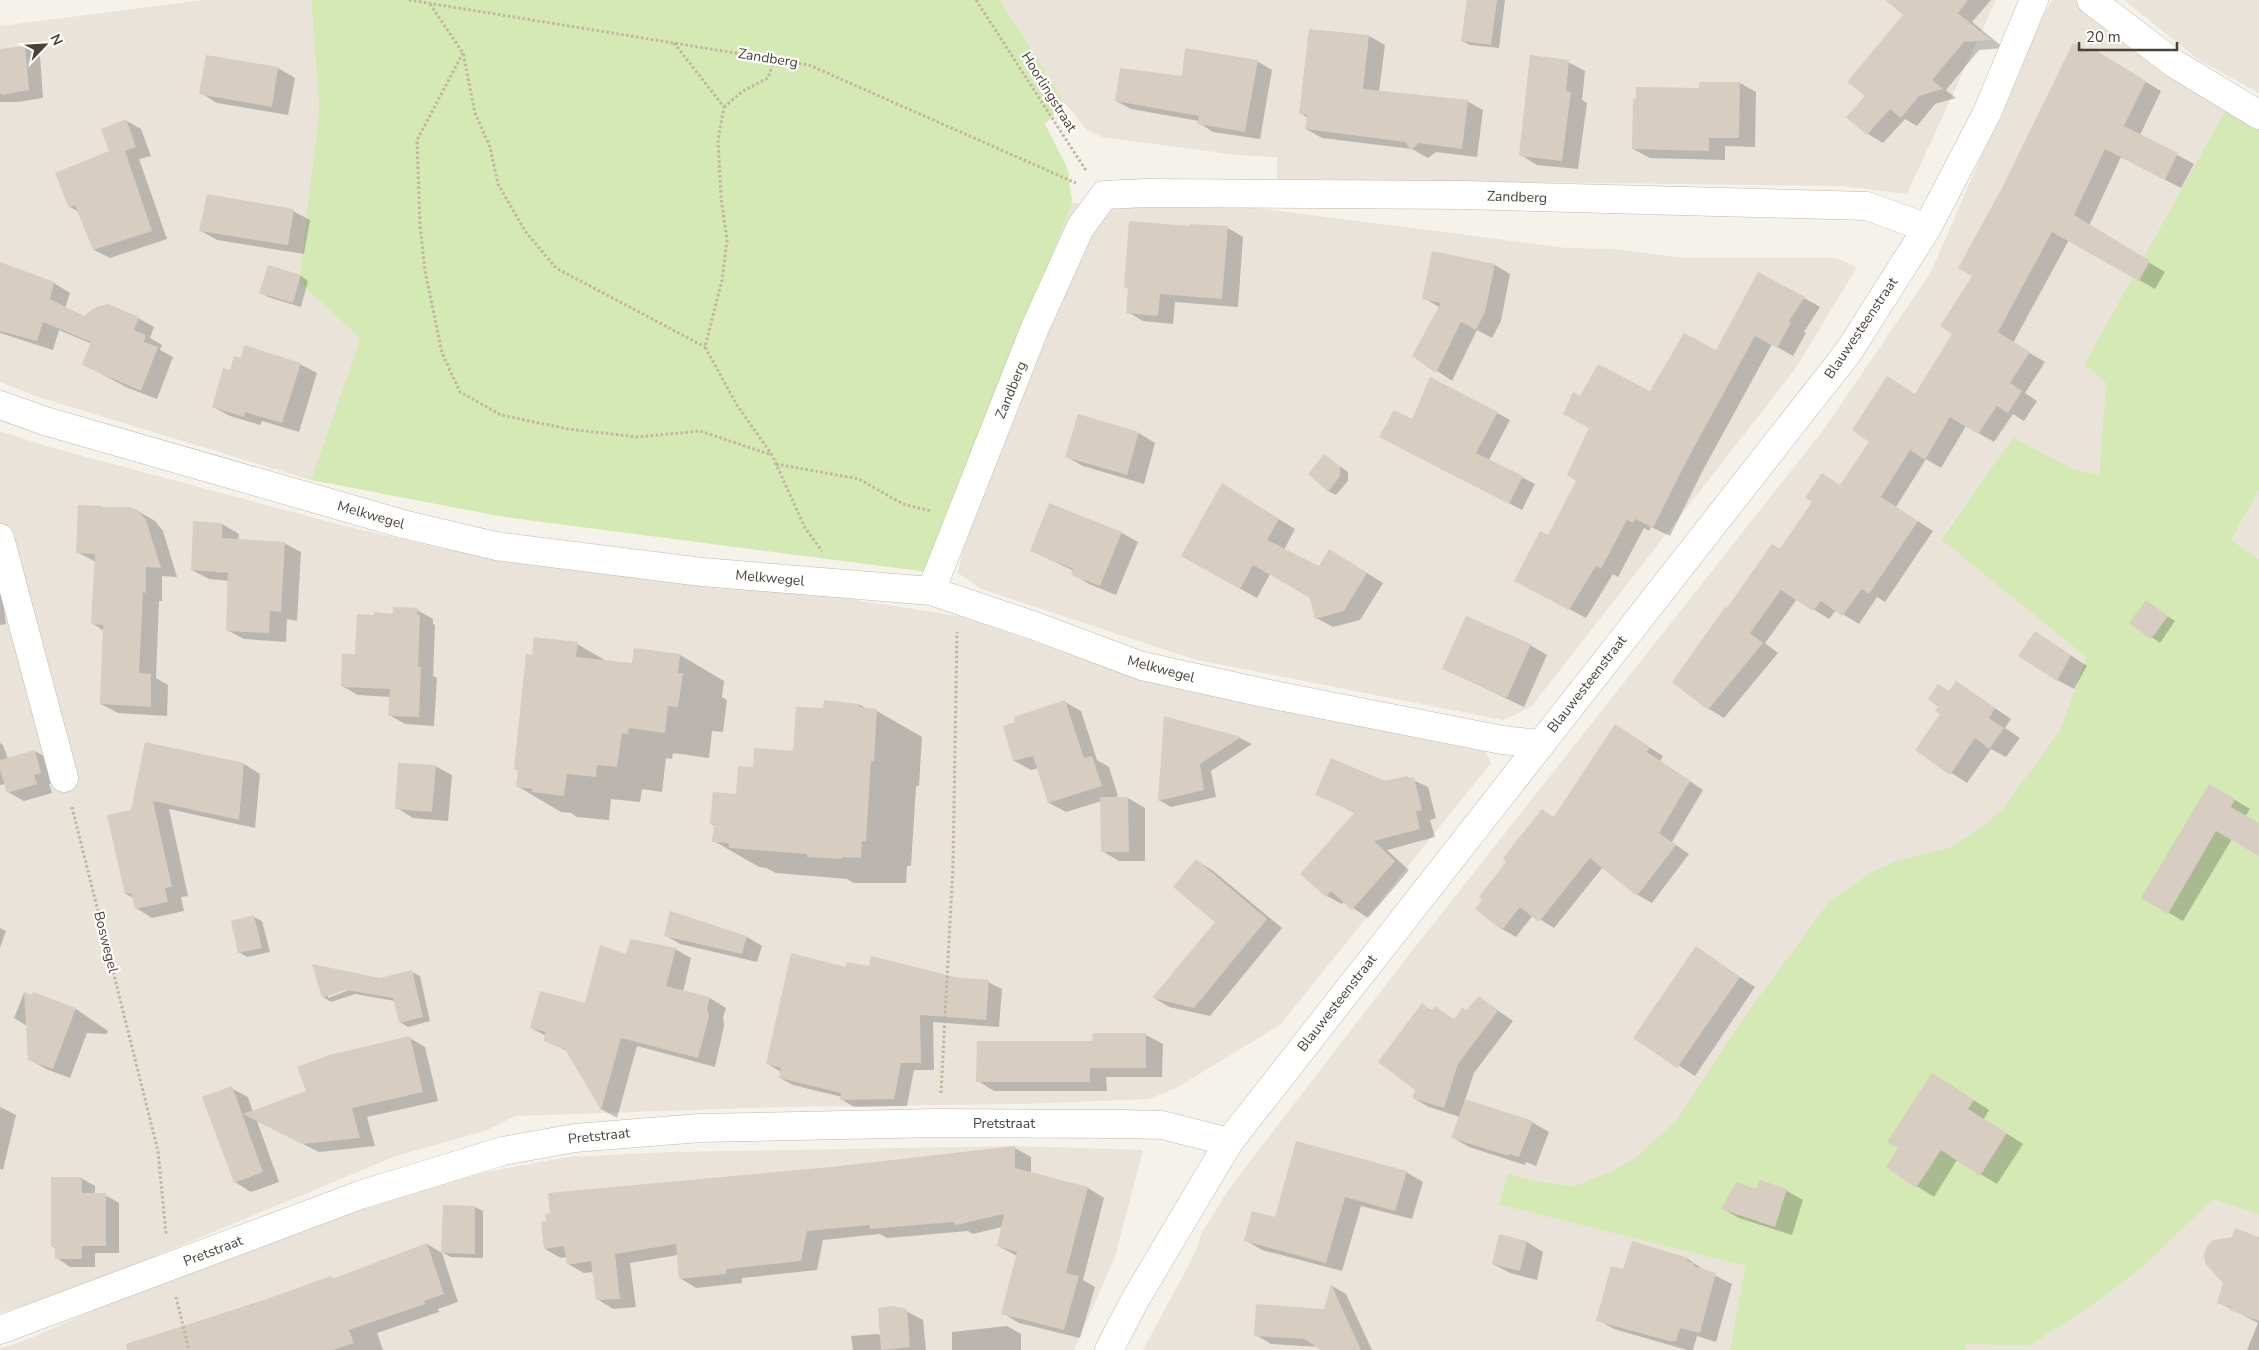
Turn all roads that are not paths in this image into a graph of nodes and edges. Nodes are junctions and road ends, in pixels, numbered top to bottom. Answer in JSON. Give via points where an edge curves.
{"nodes":[{"id":1,"x":2034,"y":0,"type":"edge"},
{"id":2,"x":2091,"y":0,"type":"edge"},
{"id":3,"x":2259,"y":115,"type":"edge"},
{"id":4,"x":1927,"y":228,"type":"junction"},
{"id":5,"x":0,"y":405,"type":"edge"},
{"id":6,"x":0,"y":538,"type":"edge"},
{"id":7,"x":931,"y":591,"type":"junction"},
{"id":8,"x":1540,"y":744,"type":"junction"},
{"id":9,"x":64,"y":778,"type":"road end"},
{"id":10,"x":1229,"y":1142,"type":"junction"},
{"id":11,"x":0,"y":1330,"type":"edge"},
{"id":12,"x":1109,"y":1350,"type":"edge"}],
"edges":[{"from":1,"to":4,"type":"street","name":"Blauwesteenstraat","via":[[1987,113]]},
{"from":2,"to":3,"type":"street","via":[[2175,64]]},
{"from":4,"to":7,"type":"street","name":"Zandberg","via":[[1867,206],[1464,195],[1104,195],[1080,228],[1038,322]]},
{"from":4,"to":8,"type":"street","name":"Blauwesteenstraat","via":[[1849,351]]},
{"from":5,"to":7,"type":"street","name":"Melkwegel","via":[[45,421],[403,524],[496,546],[702,572]]},
{"from":6,"to":9,"type":"street"},
{"from":7,"to":8,"type":"street","name":"Melkwegel","via":[[1142,666],[1502,740]]},
{"from":8,"to":10,"type":"street","name":"Blauwesteenstraat"},
{"from":10,"to":11,"type":"street","name":"Pretstraat","via":[[1162,1125],[937,1123],[700,1128],[608,1133],[527,1145],[360,1195]]},
{"from":10,"to":12,"type":"street","name":"Blauwesteenstraat"}]}
